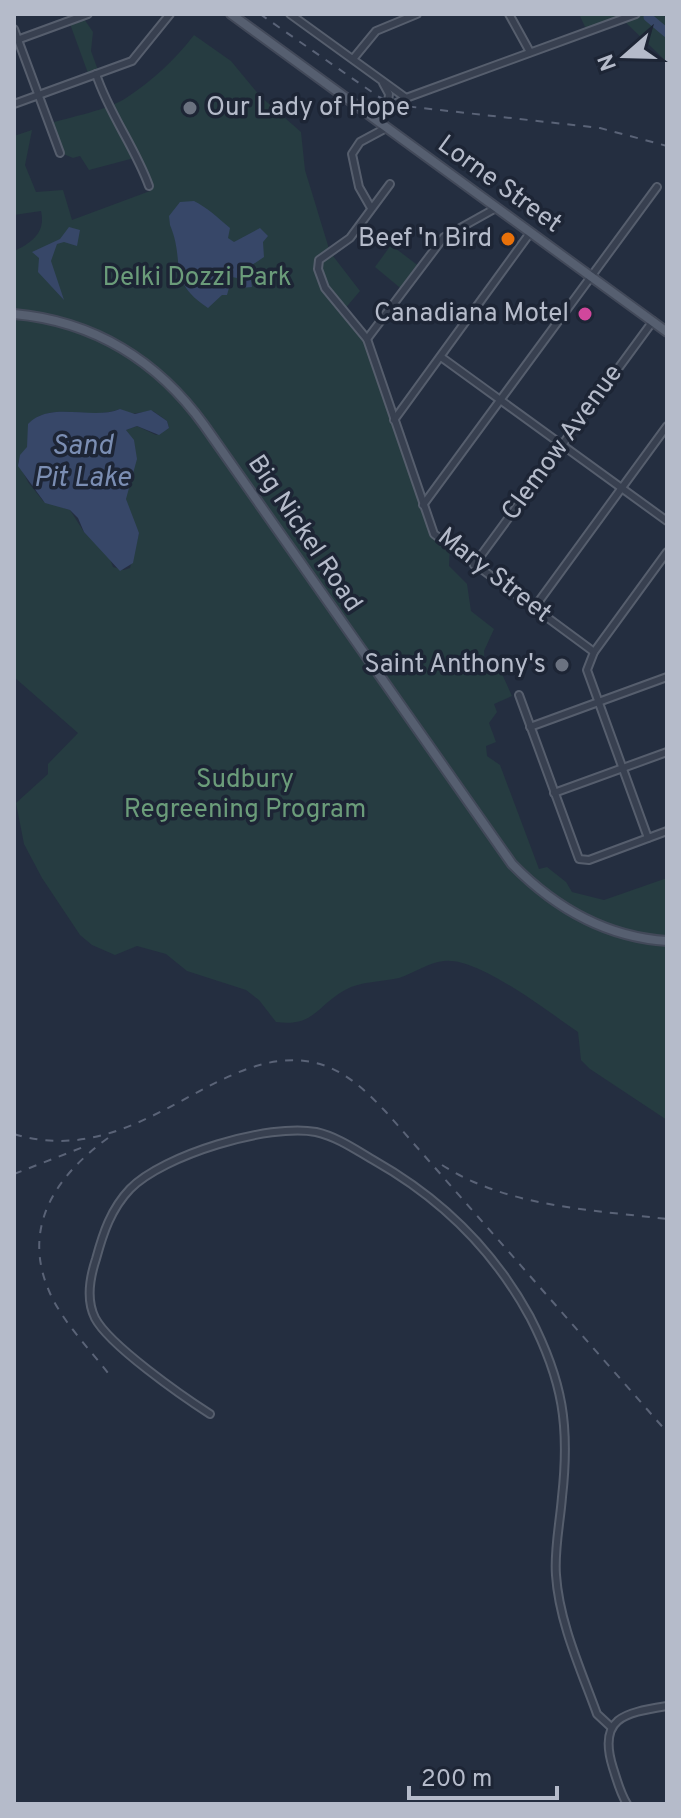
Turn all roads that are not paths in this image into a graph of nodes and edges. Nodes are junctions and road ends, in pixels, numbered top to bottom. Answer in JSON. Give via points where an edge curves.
{"nodes":[{"id":1,"x":88,"y":14,"type":"edge"},
{"id":2,"x":170,"y":14,"type":"edge"},
{"id":3,"x":231,"y":14,"type":"edge"},
{"id":4,"x":290,"y":14,"type":"edge"},
{"id":5,"x":417,"y":14,"type":"edge"},
{"id":6,"x":509,"y":14,"type":"edge"},
{"id":7,"x":636,"y":14,"type":"edge"},
{"id":8,"x":75,"y":16,"type":"edge"},
{"id":9,"x":14,"y":29,"type":"edge"},
{"id":10,"x":16,"y":40,"type":"edge"},
{"id":11,"x":530,"y":52,"type":"junction"},
{"id":12,"x":353,"y":59,"type":"junction"},
{"id":13,"x":96,"y":74,"type":"junction"},
{"id":14,"x":381,"y":79,"type":"junction"},
{"id":15,"x":38,"y":95,"type":"junction"},
{"id":16,"x":406,"y":98,"type":"junction"},
{"id":17,"x":14,"y":104,"type":"edge"},
{"id":18,"x":387,"y":110,"type":"junction"},
{"id":19,"x":377,"y":121,"type":"junction"},
{"id":20,"x":386,"y":128,"type":"junction"},
{"id":21,"x":60,"y":153,"type":"dead end"},
{"id":22,"x":390,"y":184,"type":"dead end"},
{"id":23,"x":149,"y":186,"type":"dead end"},
{"id":24,"x":657,"y":187,"type":"dead end"},
{"id":25,"x":371,"y":208,"type":"junction"},
{"id":26,"x":496,"y":208,"type":"junction"},
{"id":27,"x":530,"y":233,"type":"junction"},
{"id":28,"x":592,"y":276,"type":"junction"},
{"id":29,"x":14,"y":314,"type":"edge"},
{"id":30,"x":653,"y":321,"type":"junction"},
{"id":31,"x":667,"y":332,"type":"edge"},
{"id":32,"x":367,"y":339,"type":"junction"},
{"id":33,"x":441,"y":357,"type":"junction"},
{"id":34,"x":502,"y":401,"type":"junction"},
{"id":35,"x":394,"y":420,"type":"junction"},
{"id":36,"x":667,"y":426,"type":"edge"},
{"id":37,"x":562,"y":444,"type":"junction"},
{"id":38,"x":622,"y":488,"type":"junction"},
{"id":39,"x":423,"y":505,"type":"junction"},
{"id":40,"x":667,"y":521,"type":"edge"},
{"id":41,"x":667,"y":552,"type":"edge"},
{"id":42,"x":474,"y":565,"type":"junction"},
{"id":43,"x":534,"y":608,"type":"junction"},
{"id":44,"x":594,"y":652,"type":"junction"},
{"id":45,"x":667,"y":677,"type":"edge"},
{"id":46,"x":519,"y":695,"type":"dead end"},
{"id":47,"x":598,"y":702,"type":"junction"},
{"id":48,"x":530,"y":727,"type":"junction"},
{"id":49,"x":667,"y":752,"type":"edge"},
{"id":50,"x":622,"y":768,"type":"junction"},
{"id":51,"x":554,"y":793,"type":"junction"},
{"id":52,"x":667,"y":831,"type":"edge"},
{"id":53,"x":648,"y":838,"type":"junction"},
{"id":54,"x":667,"y":941,"type":"edge"},
{"id":55,"x":210,"y":1414,"type":"dead end"},
{"id":56,"x":667,"y":1706,"type":"edge"},
{"id":57,"x":611,"y":1727,"type":"junction"},
{"id":58,"x":627,"y":1804,"type":"edge"}],
"edges":[{"from":1,"to":8,"type":"street"},
{"from":2,"to":13,"type":"street","via":[[136,59]]},
{"from":3,"to":19,"type":"main road","name":"Lorne Street"},
{"from":4,"to":12,"type":"street"},
{"from":5,"to":12,"type":"street","via":[[376,31]]},
{"from":6,"to":11,"type":"street"},
{"from":7,"to":11,"type":"street"},
{"from":8,"to":10,"type":"street"},
{"from":9,"to":10,"type":"street"},
{"from":10,"to":15,"type":"street"},
{"from":11,"to":16,"type":"street"},
{"from":12,"to":14,"type":"street"},
{"from":13,"to":15,"type":"street"},
{"from":13,"to":23,"type":"street"},
{"from":14,"to":16,"type":"street"},
{"from":14,"to":18,"type":"street","via":[[389,94]]},
{"from":15,"to":17,"type":"street"},
{"from":15,"to":21,"type":"street"},
{"from":16,"to":18,"type":"street"},
{"from":18,"to":19,"type":"street"},
{"from":19,"to":20,"type":"main road","name":"Lorne Street"},
{"from":20,"to":25,"type":"street","via":[[360,142],[352,154],[359,187]]},
{"from":20,"to":26,"type":"main road","name":"Lorne Street"},
{"from":22,"to":25,"type":"street"},
{"from":24,"to":28,"type":"street"},
{"from":25,"to":32,"type":"street","name":"Mary Street","via":[[350,238],[318,263],[330,296]]},
{"from":26,"to":27,"type":"main road","name":"Lorne Street"},
{"from":26,"to":32,"type":"street","via":[[444,237]]},
{"from":27,"to":28,"type":"main road","name":"Lorne Street"},
{"from":27,"to":33,"type":"street"},
{"from":28,"to":30,"type":"main road","name":"Lorne Street"},
{"from":28,"to":34,"type":"street"},
{"from":29,"to":54,"type":"main road","name":"Big Nickel Road","via":[[89,331],[135,355],[171,384],[512,864],[541,892],[589,922]]},
{"from":30,"to":31,"type":"main road","name":"Lorne Street"},
{"from":30,"to":37,"type":"street","name":"Clemow Avenue"},
{"from":32,"to":35,"type":"street","name":"Mary Street"},
{"from":33,"to":34,"type":"street"},
{"from":33,"to":35,"type":"street"},
{"from":34,"to":37,"type":"street"},
{"from":34,"to":39,"type":"street"},
{"from":35,"to":39,"type":"street","name":"Mary Street"},
{"from":36,"to":38,"type":"street"},
{"from":37,"to":38,"type":"street"},
{"from":37,"to":42,"type":"street","name":"Clemow Avenue"},
{"from":38,"to":40,"type":"street"},
{"from":38,"to":43,"type":"street"},
{"from":39,"to":42,"type":"street","name":"Mary Street","via":[[434,534]]},
{"from":41,"to":44,"type":"street"},
{"from":42,"to":43,"type":"street","name":"Mary Street"},
{"from":43,"to":44,"type":"street","name":"Mary Street"},
{"from":44,"to":47,"type":"street","via":[[587,670]]},
{"from":45,"to":47,"type":"street"},
{"from":46,"to":48,"type":"street"},
{"from":47,"to":48,"type":"street"},
{"from":47,"to":50,"type":"street"},
{"from":48,"to":51,"type":"street"},
{"from":49,"to":50,"type":"street"},
{"from":50,"to":51,"type":"street"},
{"from":50,"to":53,"type":"street"},
{"from":51,"to":53,"type":"street","via":[[582,861]]},
{"from":52,"to":53,"type":"street"},
{"from":55,"to":57,"type":"street","via":[[112,1341],[91,1309],[92,1271],[104,1231],[130,1189],[149,1173],[189,1155],[294,1130],[342,1141],[420,1187],[454,1215],[493,1261],[530,1318],[557,1378],[567,1426],[557,1586],[597,1714]]},
{"from":56,"to":57,"type":"street","via":[[627,1714]]},
{"from":57,"to":58,"type":"street","via":[[606,1744]]}]}
